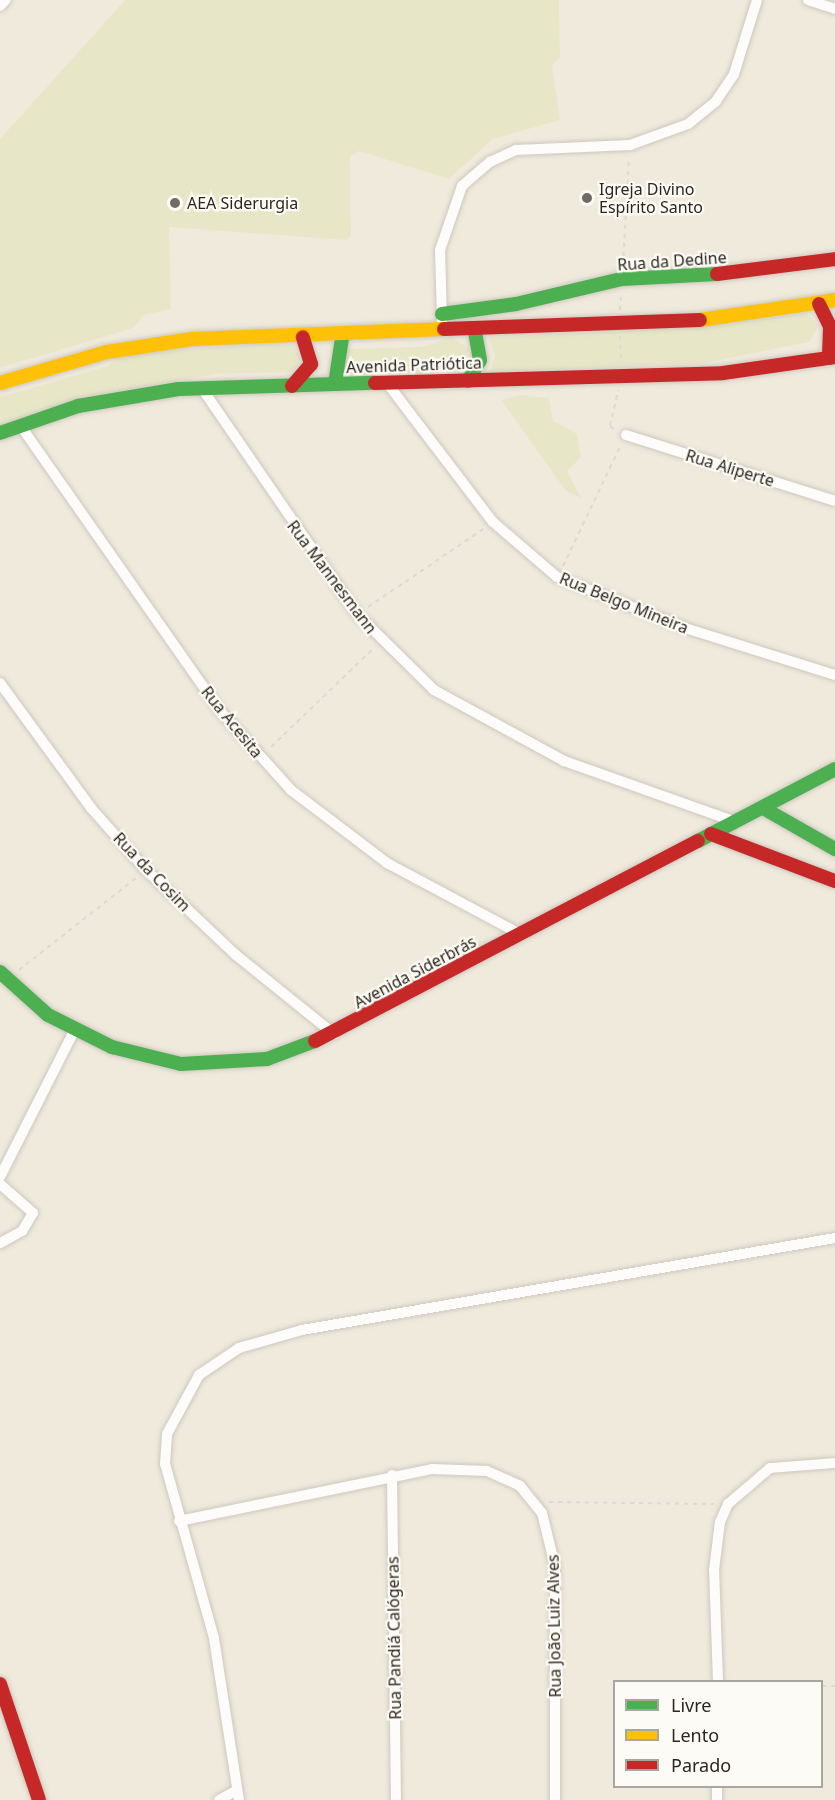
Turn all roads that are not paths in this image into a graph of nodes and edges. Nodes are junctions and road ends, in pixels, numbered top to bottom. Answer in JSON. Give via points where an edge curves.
{"nodes":[{"id":1,"x":6,"y":0,"type":"edge"},
{"id":2,"x":757,"y":0,"type":"edge"},
{"id":3,"x":808,"y":0,"type":"edge"},
{"id":4,"x":0,"y":6,"type":"edge"},
{"id":5,"x":835,"y":9,"type":"edge"},
{"id":6,"x":835,"y":259,"type":"edge"},
{"id":7,"x":835,"y":300,"type":"edge"},
{"id":8,"x":819,"y":304,"type":"junction"},
{"id":9,"x":442,"y":314,"type":"junction"},
{"id":10,"x":443,"y":332,"type":"junction"},
{"id":11,"x":475,"y":332,"type":"junction"},
{"id":12,"x":303,"y":337,"type":"junction"},
{"id":13,"x":342,"y":338,"type":"junction"},
{"id":14,"x":832,"y":358,"type":"edge"},
{"id":15,"x":468,"y":381,"type":"junction"},
{"id":16,"x":0,"y":383,"type":"edge"},
{"id":17,"x":387,"y":383,"type":"junction"},
{"id":18,"x":335,"y":384,"type":"junction"},
{"id":19,"x":292,"y":386,"type":"junction"},
{"id":20,"x":201,"y":387,"type":"junction"},
{"id":21,"x":21,"y":425,"type":"junction"},
{"id":22,"x":0,"y":434,"type":"edge"},
{"id":23,"x":626,"y":435,"type":"dead end"},
{"id":24,"x":835,"y":501,"type":"edge"},
{"id":25,"x":835,"y":675,"type":"edge"},
{"id":26,"x":0,"y":683,"type":"edge"},
{"id":27,"x":835,"y":769,"type":"edge"},
{"id":28,"x":763,"y":808,"type":"junction"},
{"id":29,"x":736,"y":822,"type":"junction"},
{"id":30,"x":711,"y":834,"type":"junction"},
{"id":31,"x":835,"y":849,"type":"edge"},
{"id":32,"x":835,"y":880,"type":"edge"},
{"id":33,"x":522,"y":935,"type":"junction"},
{"id":34,"x":3,"y":976,"type":"edge"},
{"id":35,"x":74,"y":1031,"type":"junction"},
{"id":36,"x":334,"y":1034,"type":"junction"},
{"id":37,"x":0,"y":1177,"type":"edge"},
{"id":38,"x":0,"y":1184,"type":"edge"},
{"id":39,"x":835,"y":1238,"type":"edge"},
{"id":40,"x":0,"y":1243,"type":"edge"},
{"id":41,"x":835,"y":1463,"type":"edge"},
{"id":42,"x":392,"y":1475,"type":"junction"},
{"id":43,"x":179,"y":1521,"type":"junction"},
{"id":44,"x":718,"y":1680,"type":"edge"},
{"id":45,"x":0,"y":1684,"type":"edge"},
{"id":46,"x":237,"y":1795,"type":"edge"},
{"id":47,"x":39,"y":1800,"type":"edge"},
{"id":48,"x":219,"y":1800,"type":"edge"},
{"id":49,"x":396,"y":1800,"type":"edge"},
{"id":50,"x":555,"y":1800,"type":"edge"}],
"edges":[{"from":1,"to":4,"type":"street"},
{"from":2,"to":9,"type":"street","via":[[734,74],[716,101],[688,124],[630,145],[516,150],[469,179],[453,203],[443,233]]},
{"from":3,"to":5,"type":"street"},
{"from":6,"to":9,"type":"main road","name":"Rua da Dedine","via":[[727,274],[622,279],[516,304]]},
{"from":7,"to":8,"type":"main road","name":"Avenida Patriótica"},
{"from":8,"to":11,"type":"main road","name":"Avenida Patriótica","via":[[721,319]]},
{"from":8,"to":14,"type":"main road","via":[[830,327]]},
{"from":9,"to":10,"type":"street"},
{"from":10,"to":11,"type":"main road","name":"Avenida Patriótica"},
{"from":10,"to":13,"type":"main road","name":"Avenida Patriótica"},
{"from":11,"to":15,"type":"main road","via":[[480,360]]},
{"from":12,"to":13,"type":"main road","name":"Avenida Patriótica"},
{"from":12,"to":16,"type":"main road","name":"Avenida Patriótica","via":[[158,344]]},
{"from":12,"to":19,"type":"main road","via":[[310,364]]},
{"from":13,"to":18,"type":"main road"},
{"from":14,"to":15,"type":"main road","name":"Avenida Patriótica","via":[[723,372]]},
{"from":15,"to":17,"type":"main road","name":"Avenida Patriótica"},
{"from":17,"to":18,"type":"main road","name":"Avenida Patriótica"},
{"from":17,"to":25,"type":"street","name":"Rua Belgo Mineira","via":[[493,522],[557,577],[593,594]]},
{"from":18,"to":19,"type":"main road","name":"Avenida Patriótica"},
{"from":19,"to":20,"type":"main road","name":"Avenida Patriótica"},
{"from":20,"to":21,"type":"main road","name":"Avenida Patriótica","via":[[78,406]]},
{"from":20,"to":29,"type":"street","name":"Rua Mannesmann","via":[[357,614],[435,690],[510,735]]},
{"from":21,"to":22,"type":"main road","name":"Avenida Patriótica"},
{"from":21,"to":33,"type":"street","name":"Rua Acesita","via":[[149,613],[260,758],[318,813],[371,852]]},
{"from":23,"to":24,"type":"street","name":"Rua Aliperte"},
{"from":26,"to":36,"type":"street","name":"Rua da Cosim","via":[[91,808],[146,870],[236,955]]},
{"from":27,"to":28,"type":"main road","name":"Avenida Siderbrás"},
{"from":28,"to":29,"type":"main road","name":"Avenida Siderbrás"},
{"from":28,"to":31,"type":"main road"},
{"from":29,"to":30,"type":"main road","name":"Avenida Siderbrás"},
{"from":30,"to":32,"type":"main road"},
{"from":30,"to":33,"type":"main road","name":"Avenida Siderbrás"},
{"from":33,"to":36,"type":"main road","name":"Avenida Siderbrás"},
{"from":34,"to":35,"type":"main road","name":"Avenida Siderbrás"},
{"from":35,"to":36,"type":"main road","name":"Avenida Siderbrás","via":[[147,1058],[213,1065],[267,1059]]},
{"from":35,"to":37,"type":"street"},
{"from":38,"to":40,"type":"street","via":[[33,1213],[22,1231]]},
{"from":39,"to":43,"type":"street","via":[[302,1330],[239,1348],[199,1376],[166,1434],[165,1464]]},
{"from":41,"to":44,"type":"street","via":[[770,1468],[728,1504],[720,1522],[714,1570]]},
{"from":42,"to":43,"type":"street"},
{"from":42,"to":49,"type":"street","name":"Rua Pandiá Calógeras"},
{"from":42,"to":50,"type":"street","name":"Rua João Luiz Alves","via":[[480,1470],[512,1480],[537,1502],[555,1566]]},
{"from":43,"to":46,"type":"street","via":[[223,1682]]},
{"from":45,"to":47,"type":"main road"},
{"from":46,"to":48,"type":"street"}]}
